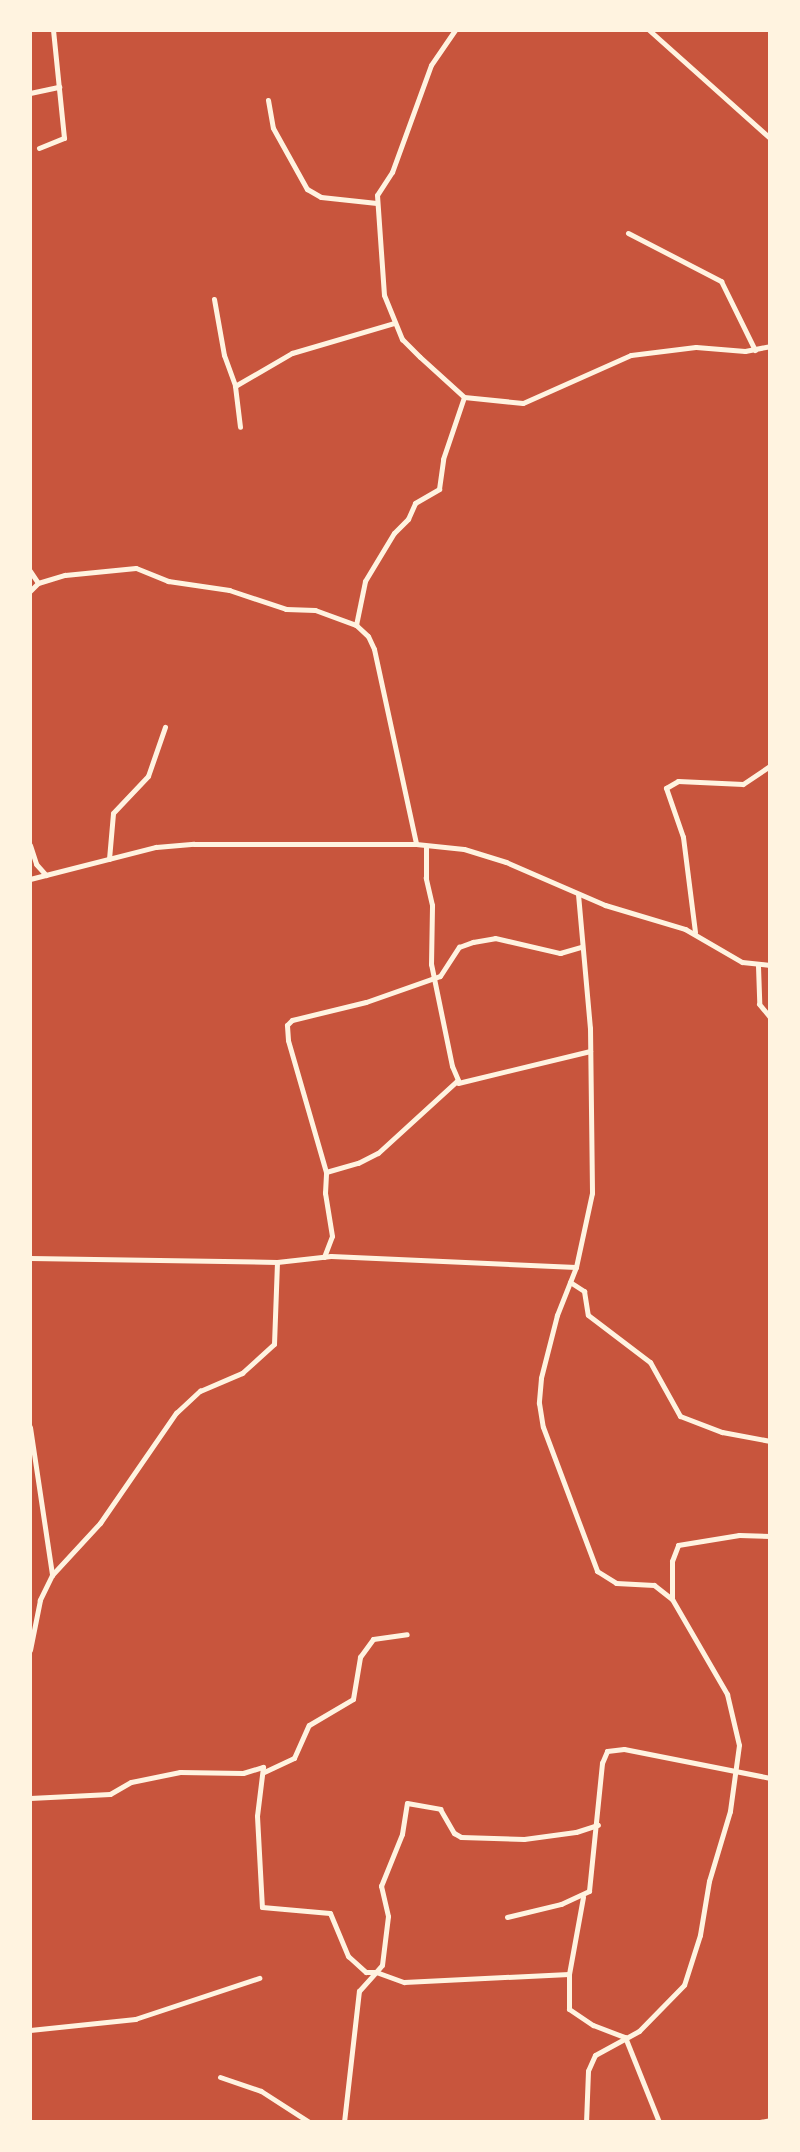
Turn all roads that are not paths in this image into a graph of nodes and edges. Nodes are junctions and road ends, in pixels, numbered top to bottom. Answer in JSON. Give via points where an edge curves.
{"nodes":[{"id":1,"x":53,"y":30,"type":"edge"},
{"id":2,"x":455,"y":30,"type":"edge"},
{"id":3,"x":649,"y":30,"type":"edge"},
{"id":4,"x":59,"y":87,"type":"junction"},
{"id":5,"x":30,"y":93,"type":"edge"},
{"id":6,"x":268,"y":100,"type":"dead end"},
{"id":7,"x":770,"y":138,"type":"edge"},
{"id":8,"x":39,"y":148,"type":"dead end"},
{"id":9,"x":377,"y":203,"type":"junction"},
{"id":10,"x":628,"y":233,"type":"dead end"},
{"id":11,"x":214,"y":299,"type":"dead end"},
{"id":12,"x":394,"y":323,"type":"junction"},
{"id":13,"x":770,"y":346,"type":"edge"},
{"id":14,"x":755,"y":350,"type":"junction"},
{"id":15,"x":235,"y":386,"type":"junction"},
{"id":16,"x":464,"y":397,"type":"junction"},
{"id":17,"x":240,"y":427,"type":"dead end"},
{"id":18,"x":30,"y":571,"type":"edge"},
{"id":19,"x":38,"y":583,"type":"junction"},
{"id":20,"x":30,"y":591,"type":"edge"},
{"id":21,"x":356,"y":625,"type":"junction"},
{"id":22,"x":165,"y":727,"type":"dead end"},
{"id":23,"x":770,"y":766,"type":"edge"},
{"id":24,"x":416,"y":844,"type":"junction"},
{"id":25,"x":30,"y":845,"type":"edge"},
{"id":26,"x":426,"y":846,"type":"junction"},
{"id":27,"x":109,"y":859,"type":"junction"},
{"id":28,"x":46,"y":875,"type":"junction"},
{"id":29,"x":30,"y":879,"type":"edge"},
{"id":30,"x":578,"y":894,"type":"junction"},
{"id":31,"x":695,"y":933,"type":"junction"},
{"id":32,"x":581,"y":947,"type":"junction"},
{"id":33,"x":770,"y":965,"type":"edge"},
{"id":34,"x":758,"y":966,"type":"junction"},
{"id":35,"x":434,"y":977,"type":"junction"},
{"id":36,"x":770,"y":1017,"type":"edge"},
{"id":37,"x":590,"y":1051,"type":"junction"},
{"id":38,"x":457,"y":1084,"type":"junction"},
{"id":39,"x":326,"y":1172,"type":"junction"},
{"id":40,"x":324,"y":1257,"type":"junction"},
{"id":41,"x":30,"y":1258,"type":"edge"},
{"id":42,"x":277,"y":1262,"type":"junction"},
{"id":43,"x":576,"y":1267,"type":"junction"},
{"id":44,"x":570,"y":1282,"type":"junction"},
{"id":45,"x":30,"y":1427,"type":"edge"},
{"id":46,"x":770,"y":1441,"type":"edge"},
{"id":47,"x":770,"y":1536,"type":"edge"},
{"id":48,"x":52,"y":1575,"type":"junction"},
{"id":49,"x":672,"y":1599,"type":"junction"},
{"id":50,"x":407,"y":1634,"type":"dead end"},
{"id":51,"x":30,"y":1650,"type":"edge"},
{"id":52,"x":738,"y":1771,"type":"junction"},
{"id":53,"x":264,"y":1772,"type":"junction"},
{"id":54,"x":770,"y":1778,"type":"edge"},
{"id":55,"x":30,"y":1798,"type":"edge"},
{"id":56,"x":598,"y":1825,"type":"junction"},
{"id":57,"x":583,"y":1897,"type":"junction"},
{"id":58,"x":507,"y":1917,"type":"dead end"},
{"id":59,"x":376,"y":1972,"type":"junction"},
{"id":60,"x":569,"y":1974,"type":"junction"},
{"id":61,"x":259,"y":1978,"type":"dead end"},
{"id":62,"x":30,"y":2030,"type":"edge"},
{"id":63,"x":625,"y":2037,"type":"junction"},
{"id":64,"x":220,"y":2077,"type":"dead end"},
{"id":65,"x":770,"y":2120,"type":"edge"},
{"id":66,"x":309,"y":2122,"type":"edge"},
{"id":67,"x":344,"y":2122,"type":"edge"},
{"id":68,"x":586,"y":2122,"type":"edge"},
{"id":69,"x":659,"y":2122,"type":"edge"},
{"id":70,"x":760,"y":2122,"type":"edge"}],
"edges":[{"from":1,"to":4,"type":"street"},
{"from":2,"to":9,"type":"street","via":[[431,65]]},
{"from":3,"to":7,"type":"street"},
{"from":4,"to":5,"type":"street"},
{"from":4,"to":8,"type":"street","via":[[64,138]]},
{"from":6,"to":9,"type":"street","via":[[273,128],[307,189],[321,197]]},
{"from":9,"to":12,"type":"street","via":[[382,286]]},
{"from":10,"to":14,"type":"street","via":[[721,281]]},
{"from":11,"to":15,"type":"street"},
{"from":12,"to":15,"type":"street","via":[[292,353]]},
{"from":12,"to":16,"type":"street","via":[[411,348]]},
{"from":13,"to":14,"type":"street"},
{"from":14,"to":16,"type":"street","via":[[696,347],[631,355],[523,403]]},
{"from":15,"to":17,"type":"street"},
{"from":16,"to":21,"type":"street","via":[[443,459],[439,489],[415,503],[394,533],[365,581]]},
{"from":18,"to":19,"type":"street"},
{"from":19,"to":20,"type":"street"},
{"from":19,"to":21,"type":"street","via":[[136,568],[168,581],[229,590],[286,609],[315,610]]},
{"from":21,"to":24,"type":"street","via":[[374,649]]},
{"from":22,"to":27,"type":"street","via":[[148,776],[113,813]]},
{"from":23,"to":31,"type":"street","via":[[743,784],[678,781],[666,788],[683,837]]},
{"from":24,"to":26,"type":"street"},
{"from":24,"to":27,"type":"street","via":[[194,844]]},
{"from":25,"to":28,"type":"street"},
{"from":26,"to":30,"type":"street","via":[[484,854]]},
{"from":26,"to":35,"type":"street"},
{"from":27,"to":28,"type":"street"},
{"from":28,"to":29,"type":"street"},
{"from":30,"to":31,"type":"street"},
{"from":30,"to":32,"type":"street"},
{"from":31,"to":34,"type":"street"},
{"from":32,"to":35,"type":"street","via":[[560,953],[495,938],[473,942],[459,947],[447,969]]},
{"from":32,"to":37,"type":"street"},
{"from":33,"to":34,"type":"street"},
{"from":34,"to":36,"type":"street","via":[[756,995]]},
{"from":35,"to":38,"type":"street"},
{"from":35,"to":39,"type":"street","via":[[345,1008],[305,1014],[287,1025]]},
{"from":37,"to":38,"type":"street"},
{"from":37,"to":43,"type":"street","via":[[592,1193]]},
{"from":38,"to":39,"type":"street","via":[[420,1111],[378,1153]]},
{"from":39,"to":40,"type":"street","via":[[332,1236]]},
{"from":40,"to":42,"type":"street"},
{"from":40,"to":43,"type":"street"},
{"from":41,"to":42,"type":"street"},
{"from":42,"to":48,"type":"street","via":[[274,1344],[242,1373],[200,1391],[176,1413],[100,1523]]},
{"from":43,"to":44,"type":"street"},
{"from":44,"to":46,"type":"street","via":[[584,1291],[588,1315],[650,1362],[680,1416],[722,1432]]},
{"from":44,"to":49,"type":"street","via":[[541,1378],[539,1403],[554,1462],[597,1571],[616,1583],[654,1585]]},
{"from":45,"to":48,"type":"street"},
{"from":47,"to":49,"type":"street","via":[[739,1535],[678,1545],[672,1561]]},
{"from":48,"to":51,"type":"street","via":[[40,1600]]},
{"from":49,"to":52,"type":"street","via":[[727,1694],[737,1725]]},
{"from":50,"to":53,"type":"street","via":[[373,1639],[360,1657],[353,1699],[309,1725],[294,1758]]},
{"from":52,"to":54,"type":"street"},
{"from":52,"to":56,"type":"street","via":[[624,1749],[607,1751]]},
{"from":52,"to":63,"type":"street","via":[[684,1985],[657,2015]]},
{"from":53,"to":55,"type":"street","via":[[261,1767],[243,1773],[180,1772],[131,1782],[110,1794]]},
{"from":53,"to":59,"type":"street","via":[[257,1816],[262,1907],[330,1913],[353,1964]]},
{"from":56,"to":57,"type":"street","via":[[589,1891]]},
{"from":56,"to":59,"type":"street","via":[[524,1839],[461,1837],[440,1809],[407,1803],[402,1834],[381,1886],[388,1928]]},
{"from":57,"to":58,"type":"street"},
{"from":57,"to":60,"type":"street"},
{"from":59,"to":60,"type":"street","via":[[404,1982]]},
{"from":59,"to":67,"type":"street","via":[[359,1991]]},
{"from":60,"to":63,"type":"street","via":[[573,2014]]},
{"from":61,"to":62,"type":"street","via":[[135,2019]]},
{"from":63,"to":68,"type":"street","via":[[604,2047],[590,2063]]},
{"from":63,"to":69,"type":"street"},
{"from":64,"to":66,"type":"street","via":[[261,2091]]},
{"from":65,"to":70,"type":"street"}]}
